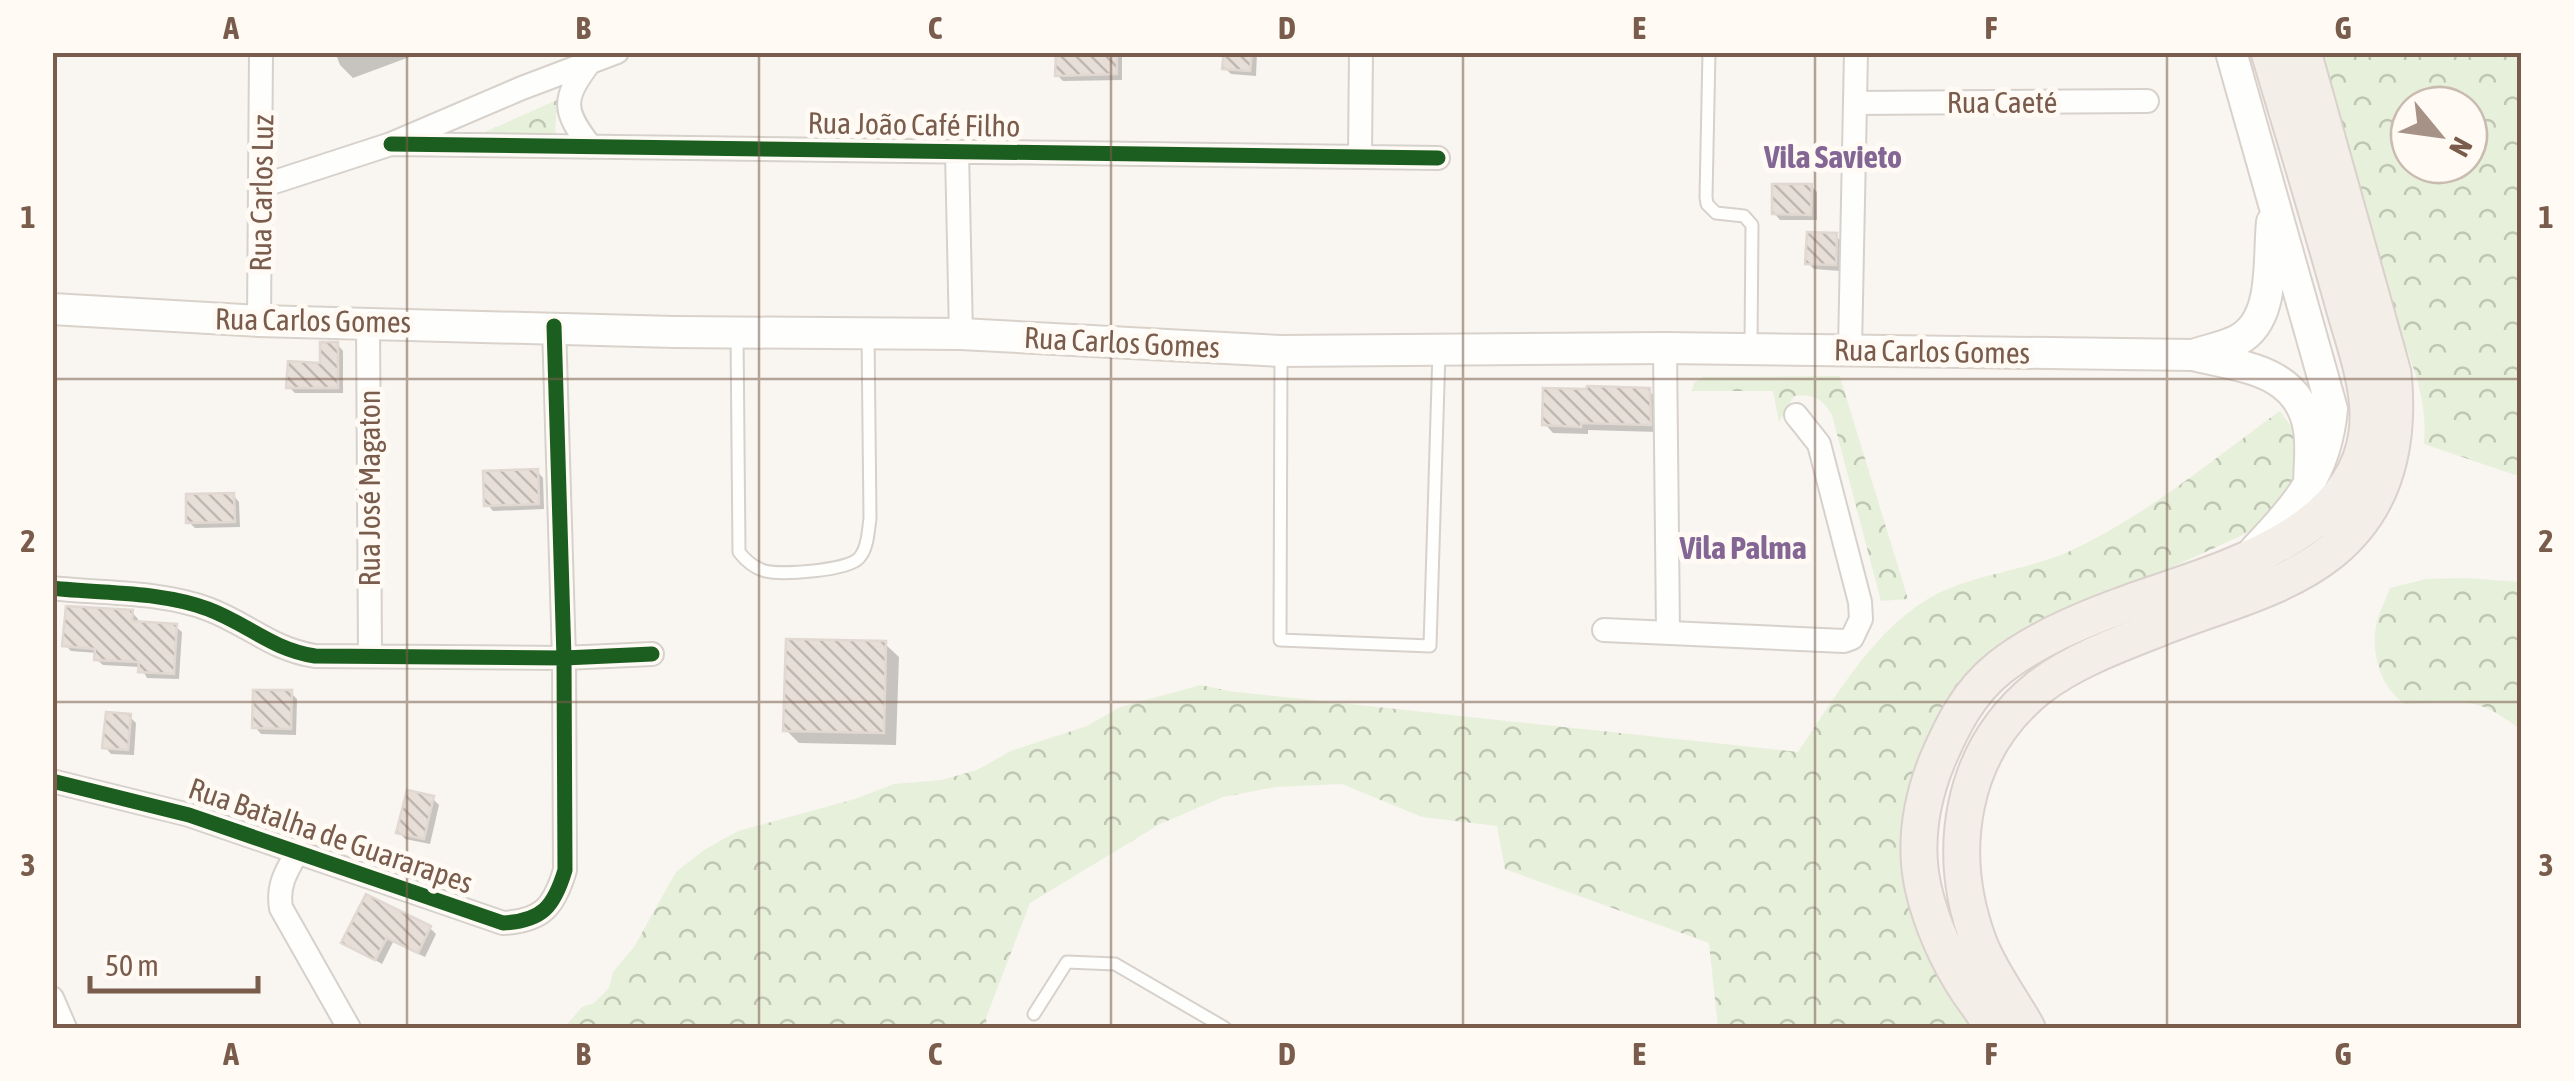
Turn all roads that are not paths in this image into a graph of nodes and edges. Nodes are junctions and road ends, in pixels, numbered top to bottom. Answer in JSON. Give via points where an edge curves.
{"nodes":[{"id":1,"x":617,"y":52,"type":"edge"},
{"id":2,"x":1361,"y":52,"type":"edge"},
{"id":3,"x":1709,"y":52,"type":"edge"},
{"id":4,"x":1856,"y":52,"type":"edge"},
{"id":5,"x":2231,"y":52,"type":"edge"},
{"id":6,"x":2269,"y":52,"type":"edge"},
{"id":7,"x":2303,"y":52,"type":"edge"},
{"id":8,"x":264,"y":57,"type":"edge"},
{"id":9,"x":590,"y":62,"type":"junction"},
{"id":10,"x":2147,"y":101,"type":"dead end"},
{"id":11,"x":1856,"y":103,"type":"junction"},
{"id":12,"x":390,"y":144,"type":"junction"},
{"id":13,"x":590,"y":147,"type":"junction"},
{"id":14,"x":957,"y":152,"type":"junction"},
{"id":15,"x":1360,"y":156,"type":"junction"},
{"id":16,"x":1438,"y":158,"type":"dead end"},
{"id":17,"x":262,"y":186,"type":"junction"},
{"id":18,"x":2274,"y":208,"type":"junction"},
{"id":19,"x":52,"y":309,"type":"edge"},
{"id":20,"x":259,"y":321,"type":"junction"},
{"id":21,"x":368,"y":322,"type":"junction"},
{"id":22,"x":554,"y":326,"type":"junction"},
{"id":23,"x":737,"y":333,"type":"junction"},
{"id":24,"x":868,"y":333,"type":"junction"},
{"id":25,"x":960,"y":334,"type":"junction"},
{"id":26,"x":1439,"y":348,"type":"junction"},
{"id":27,"x":1665,"y":348,"type":"junction"},
{"id":28,"x":1850,"y":349,"type":"junction"},
{"id":29,"x":1751,"y":350,"type":"junction"},
{"id":30,"x":1281,"y":351,"type":"junction"},
{"id":31,"x":2192,"y":355,"type":"junction"},
{"id":32,"x":1796,"y":415,"type":"dead end"},
{"id":33,"x":2309,"y":486,"type":"junction"},
{"id":34,"x":2242,"y":563,"type":"junction"},
{"id":35,"x":52,"y":588,"type":"edge"},
{"id":36,"x":1604,"y":630,"type":"dead end"},
{"id":37,"x":1668,"y":632,"type":"junction"},
{"id":38,"x":370,"y":654,"type":"junction"},
{"id":39,"x":652,"y":654,"type":"dead end"},
{"id":40,"x":564,"y":658,"type":"junction"},
{"id":41,"x":52,"y":781,"type":"edge"},
{"id":42,"x":298,"y":851,"type":"junction"},
{"id":43,"x":52,"y":998,"type":"edge"},
{"id":44,"x":1034,"y":1014,"type":"dead end"},
{"id":45,"x":65,"y":1028,"type":"edge"},
{"id":46,"x":349,"y":1028,"type":"edge"},
{"id":47,"x":1225,"y":1028,"type":"edge"},
{"id":48,"x":1994,"y":1028,"type":"edge"},
{"id":49,"x":2027,"y":1028,"type":"edge"}],
"edges":[{"from":1,"to":9,"type":"street"},
{"from":2,"to":15,"type":"street"},
{"from":3,"to":29,"type":"lane","via":[[1706,198],[1716,213],[1744,216],[1752,225]]},
{"from":4,"to":11,"type":"street"},
{"from":5,"to":18,"type":"main road"},
{"from":6,"to":34,"type":"main road","via":[[2360,365],[2368,434],[2334,502],[2312,524]]},
{"from":7,"to":49,"type":"main road","via":[[2393,374],[2397,406],[2388,472],[2368,512],[2331,552],[2282,582],[2076,664],[2038,688],[1982,756],[1960,835],[1963,886],[1980,945]]},
{"from":8,"to":17,"type":"street","name":"Rua Carlos Luz"},
{"from":9,"to":12,"type":"street"},
{"from":9,"to":13,"type":"street","via":[[567,103]]},
{"from":10,"to":11,"type":"street","name":"Rua Caeté"},
{"from":11,"to":28,"type":"street"},
{"from":12,"to":13,"type":"street","name":"Rua João Café Filho"},
{"from":12,"to":17,"type":"street"},
{"from":13,"to":14,"type":"street","name":"Rua João Café Filho"},
{"from":14,"to":15,"type":"street","name":"Rua João Café Filho"},
{"from":14,"to":25,"type":"street"},
{"from":15,"to":16,"type":"street","name":"Rua João Café Filho"},
{"from":17,"to":20,"type":"street","name":"Rua Carlos Luz"},
{"from":18,"to":31,"type":"main road","via":[[2260,320],[2238,340]]},
{"from":18,"to":33,"type":"main road","via":[[2332,409],[2322,462]]},
{"from":19,"to":20,"type":"main road","name":"Rua Carlos Gomes"},
{"from":20,"to":21,"type":"main road","name":"Rua Carlos Gomes"},
{"from":21,"to":22,"type":"main road","name":"Rua Carlos Gomes"},
{"from":21,"to":38,"type":"street","name":"Rua José Magaton"},
{"from":22,"to":23,"type":"main road","name":"Rua Carlos Gomes"},
{"from":22,"to":40,"type":"street"},
{"from":23,"to":24,"type":"main road","name":"Rua Carlos Gomes"},
{"from":23,"to":24,"type":"lane","via":[[739,552],[766,571],[848,566],[866,544]]},
{"from":24,"to":25,"type":"main road","name":"Rua Carlos Gomes"},
{"from":25,"to":30,"type":"main road","name":"Rua Carlos Gomes"},
{"from":26,"to":27,"type":"main road","name":"Rua Carlos Gomes"},
{"from":26,"to":30,"type":"main road","name":"Rua Carlos Gomes"},
{"from":26,"to":30,"type":"lane","via":[[1430,646],[1280,640]]},
{"from":27,"to":29,"type":"main road","name":"Rua Carlos Gomes"},
{"from":27,"to":37,"type":"street"},
{"from":28,"to":29,"type":"main road","name":"Rua Carlos Gomes"},
{"from":28,"to":31,"type":"main road","name":"Rua Carlos Gomes"},
{"from":31,"to":33,"type":"main road","via":[[2282,380],[2309,430]]},
{"from":32,"to":37,"type":"street","via":[[1820,444],[1860,602],[1858,632],[1844,641]]},
{"from":33,"to":34,"type":"main road"},
{"from":34,"to":48,"type":"main road","via":[[2052,634],[1996,670],[1950,730],[1927,786],[1918,838],[1922,886],[1950,958]]},
{"from":35,"to":38,"type":"street","via":[[185,602],[291,652]]},
{"from":36,"to":37,"type":"street"},
{"from":38,"to":40,"type":"street"},
{"from":39,"to":40,"type":"street"},
{"from":40,"to":42,"type":"street","name":"Rua Batalha de Guararapes","via":[[565,870],[544,911],[525,922],[503,922]]},
{"from":41,"to":42,"type":"street","name":"Rua Batalha de Guararapes"},
{"from":42,"to":46,"type":"street","via":[[282,878],[281,908]]},
{"from":43,"to":45,"type":"street"},
{"from":44,"to":47,"type":"lane","via":[[1067,962],[1115,964]]}]}
